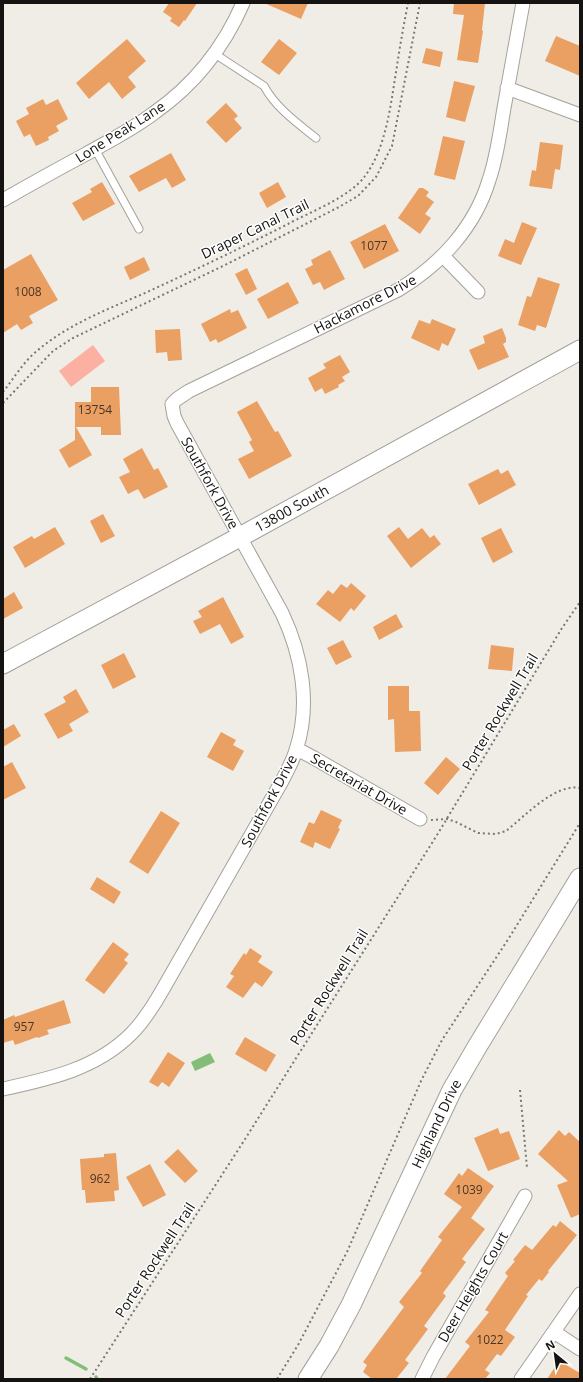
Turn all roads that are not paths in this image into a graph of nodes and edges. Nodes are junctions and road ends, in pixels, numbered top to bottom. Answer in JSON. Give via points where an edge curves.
{"nodes":[{"id":1,"x":244,"y":3,"type":"edge"},
{"id":2,"x":523,"y":3,"type":"edge"},
{"id":3,"x":215,"y":54,"type":"junction"},
{"id":4,"x":507,"y":88,"type":"junction"},
{"id":5,"x":580,"y":115,"type":"edge"},
{"id":6,"x":316,"y":138,"type":"dead end"},
{"id":7,"x":95,"y":149,"type":"junction"},
{"id":8,"x":3,"y":200,"type":"edge"},
{"id":9,"x":139,"y":229,"type":"dead end"},
{"id":10,"x":443,"y":256,"type":"junction"},
{"id":11,"x":478,"y":292,"type":"dead end"},
{"id":12,"x":580,"y":350,"type":"edge"},
{"id":13,"x":172,"y":404,"type":"joint"},
{"id":14,"x":240,"y":536,"type":"junction"},
{"id":15,"x":3,"y":664,"type":"edge"},
{"id":16,"x":297,"y":750,"type":"junction"},
{"id":17,"x":420,"y":819,"type":"road end"},
{"id":18,"x":580,"y":878,"type":"edge"},
{"id":19,"x":3,"y":1089,"type":"edge"},
{"id":20,"x":525,"y":1196,"type":"dead end"},
{"id":21,"x":580,"y":1294,"type":"edge"},
{"id":22,"x":554,"y":1332,"type":"junction"},
{"id":23,"x":580,"y":1350,"type":"edge"},
{"id":24,"x":308,"y":1379,"type":"edge"},
{"id":25,"x":422,"y":1379,"type":"edge"},
{"id":26,"x":521,"y":1379,"type":"edge"}],
"edges":[{"from":1,"to":3,"type":"street","name":"Lone Peak Lane"},
{"from":2,"to":4,"type":"street","name":"Hackamore Drive"},
{"from":3,"to":6,"type":"lane","via":[[264,86],[286,114]]},
{"from":3,"to":7,"type":"street","name":"Lone Peak Lane","via":[[192,81],[168,103]]},
{"from":4,"to":5,"type":"street"},
{"from":4,"to":10,"type":"street","name":"Hackamore Drive","via":[[493,168],[485,193],[472,218]]},
{"from":7,"to":8,"type":"street","name":"Lone Peak Lane"},
{"from":7,"to":9,"type":"lane"},
{"from":10,"to":11,"type":"street"},
{"from":10,"to":13,"type":"street","name":"Hackamore Drive","via":[[426,272],[398,290],[189,390]]},
{"from":12,"to":14,"type":"main road","name":"13800 South"},
{"from":13,"to":14,"type":"street","name":"Southfork Drive","via":[[177,423]]},
{"from":14,"to":15,"type":"main road","name":"13800 South"},
{"from":14,"to":16,"type":"street","name":"Southfork Drive","via":[[282,613],[298,655],[303,700]]},
{"from":16,"to":17,"type":"street","name":"Secretariat Drive"},
{"from":16,"to":19,"type":"street","name":"Southfork Drive","via":[[282,781],[163,989],[130,1035],[87,1064],[68,1073]]},
{"from":18,"to":24,"type":"main road","name":"Highland Drive","via":[[452,1090],[351,1305]]},
{"from":20,"to":25,"type":"street","name":"Deer Heights Court"},
{"from":21,"to":22,"type":"street"},
{"from":22,"to":23,"type":"street"},
{"from":22,"to":26,"type":"street"}]}
